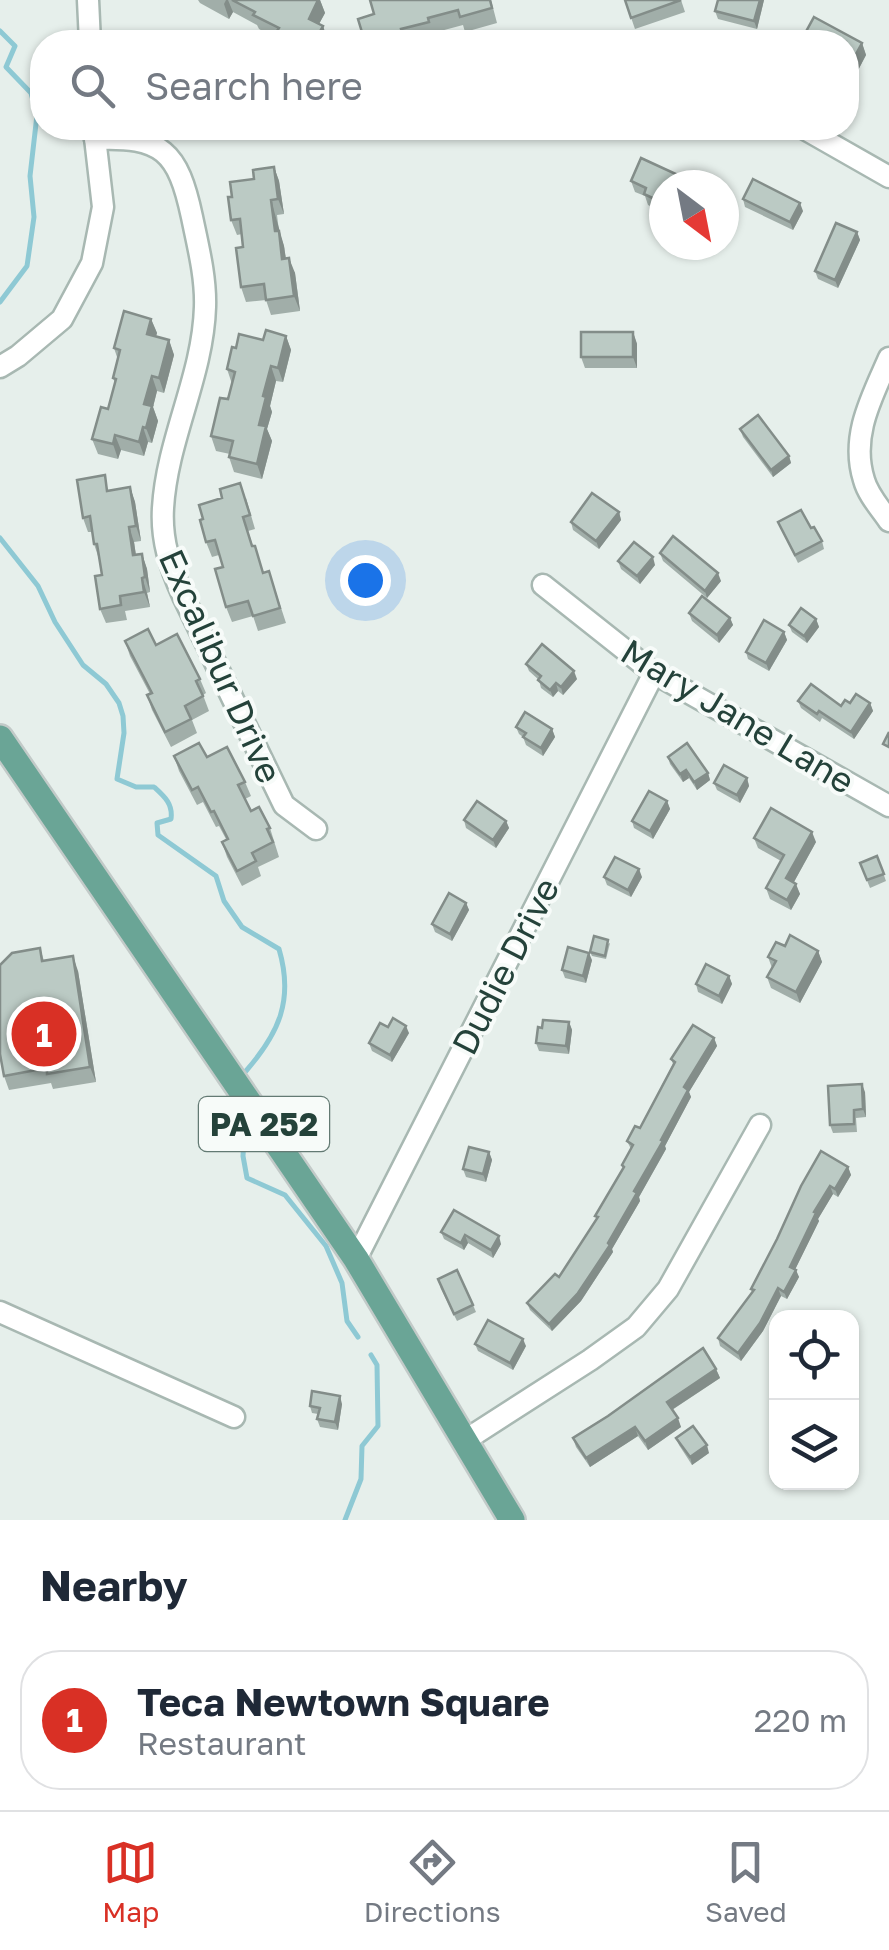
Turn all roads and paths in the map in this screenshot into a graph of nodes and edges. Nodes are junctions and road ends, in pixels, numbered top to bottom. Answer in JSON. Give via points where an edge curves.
{"nodes":[{"id":1,"x":88,"y":0,"type":"edge"},
{"id":2,"x":89,"y":30,"type":"edge"},
{"id":3,"x":96,"y":140,"type":"edge"},
{"id":4,"x":136,"y":140,"type":"edge"},
{"id":5,"x":824,"y":140,"type":"edge"},
{"id":6,"x":889,"y":176,"type":"edge"},
{"id":7,"x":889,"y":358,"type":"edge"},
{"id":8,"x":0,"y":368,"type":"edge"},
{"id":9,"x":889,"y":521,"type":"edge"},
{"id":10,"x":543,"y":585,"type":"dead end"},
{"id":11,"x":654,"y":673,"type":"junction"},
{"id":12,"x":0,"y":738,"type":"edge"},
{"id":13,"x":889,"y":806,"type":"edge"},
{"id":14,"x":316,"y":829,"type":"dead end"},
{"id":15,"x":760,"y":1124,"type":"dead end"},
{"id":16,"x":356,"y":1259,"type":"junction"},
{"id":17,"x":0,"y":1312,"type":"edge"},
{"id":18,"x":234,"y":1417,"type":"dead end"},
{"id":19,"x":464,"y":1441,"type":"junction"},
{"id":20,"x":512,"y":1520,"type":"edge"}],
"edges":[{"from":1,"to":2,"type":"street"},
{"from":3,"to":8,"type":"street","via":[[103,207],[92,263],[62,319]]},
{"from":4,"to":14,"type":"street","name":"Excalibur Drive","via":[[164,150],[178,169],[205,287],[196,368],[166,480],[163,536],[170,567],[284,804]]},
{"from":5,"to":6,"type":"street"},
{"from":7,"to":9,"type":"street","via":[[864,414],[858,449],[864,484]]},
{"from":10,"to":11,"type":"street","name":"Mary Jane Lane"},
{"from":11,"to":13,"type":"street","name":"Mary Jane Lane"},
{"from":11,"to":16,"type":"street","name":"Dudie Drive"},
{"from":12,"to":16,"type":"main road","number":"PA 252"},
{"from":15,"to":19,"type":"street","via":[[668,1289],[636,1327]]},
{"from":16,"to":19,"type":"main road","number":"PA 252"},
{"from":17,"to":18,"type":"street"},
{"from":19,"to":20,"type":"main road","number":"PA 252"}]}
